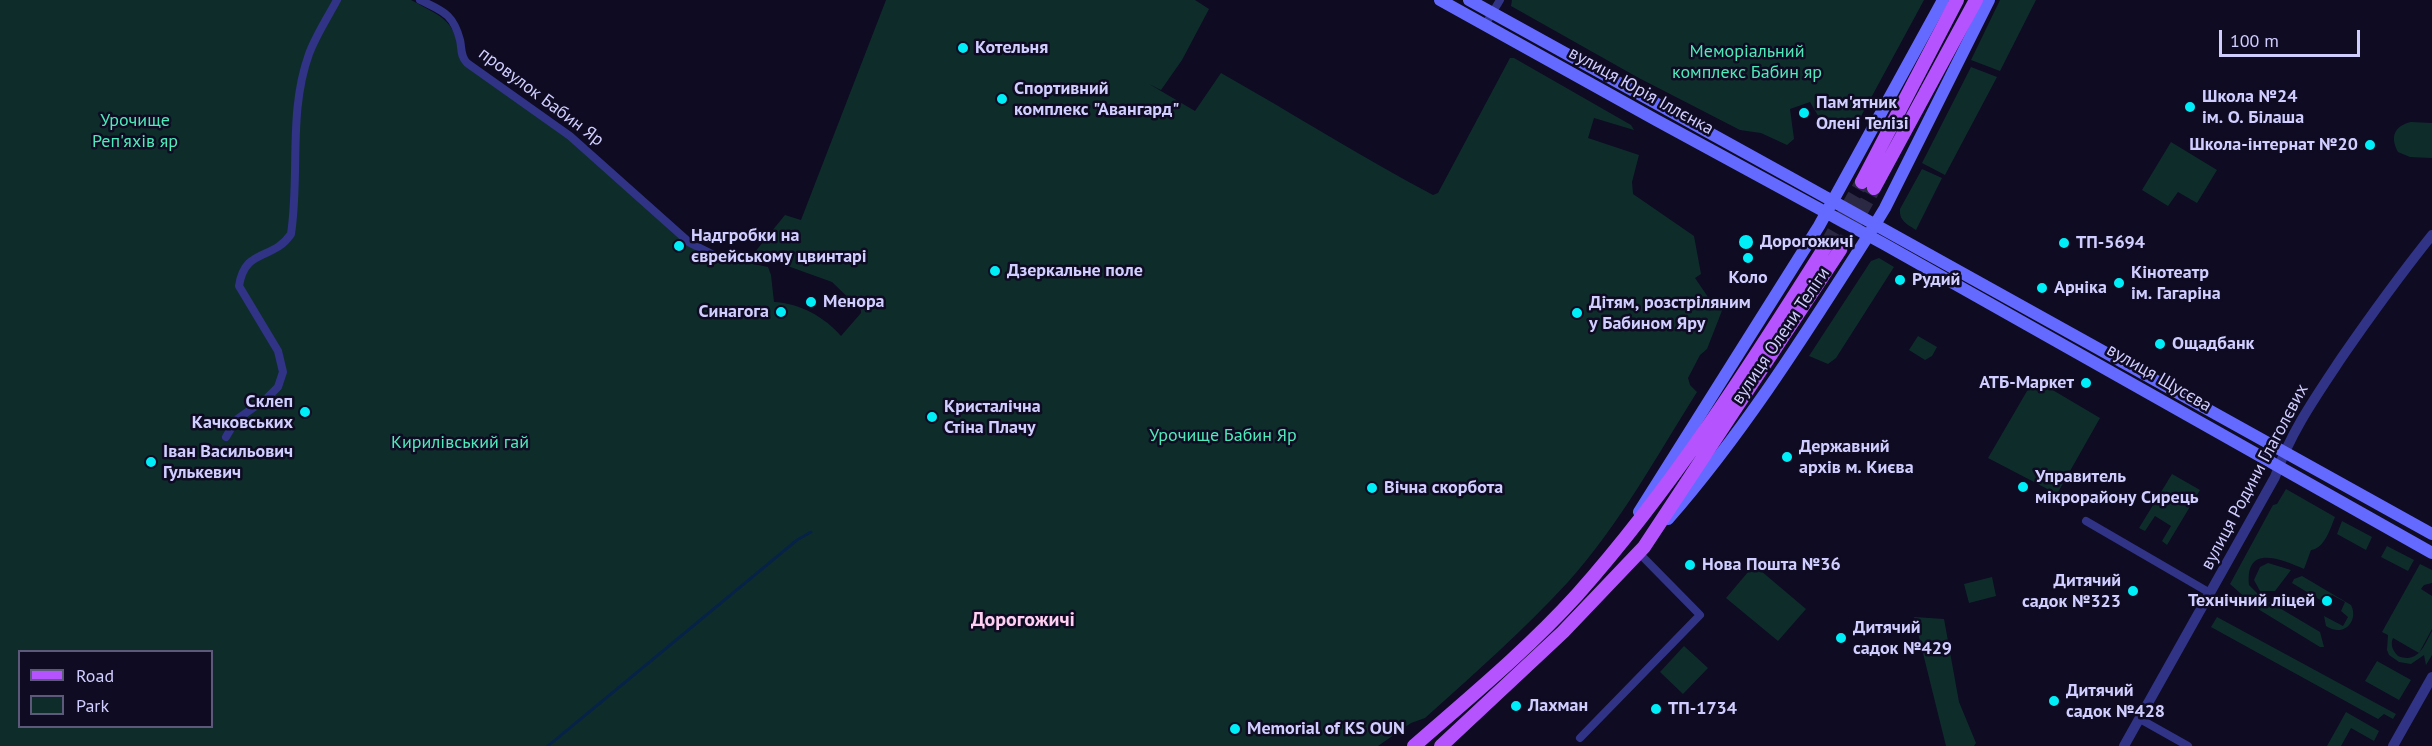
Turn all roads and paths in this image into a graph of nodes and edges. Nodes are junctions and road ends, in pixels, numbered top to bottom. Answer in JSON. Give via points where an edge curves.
{"nodes":[{"id":1,"x":337,"y":0,"type":"edge"},
{"id":2,"x":420,"y":0,"type":"edge"},
{"id":3,"x":1440,"y":0,"type":"edge"},
{"id":4,"x":1469,"y":0,"type":"edge"},
{"id":5,"x":1500,"y":0,"type":"edge"},
{"id":6,"x":1943,"y":0,"type":"edge"},
{"id":7,"x":1957,"y":0,"type":"edge"},
{"id":8,"x":1976,"y":0,"type":"edge"},
{"id":9,"x":1989,"y":0,"type":"edge"},
{"id":10,"x":1492,"y":13,"type":"junction"},
{"id":11,"x":1485,"y":25,"type":"junction"},
{"id":12,"x":1829,"y":208,"type":"junction"},
{"id":13,"x":1875,"y":224,"type":"junction"},
{"id":14,"x":2432,"y":235,"type":"edge"},
{"id":15,"x":1868,"y":236,"type":"junction"},
{"id":16,"x":716,"y":256,"type":"dead end"},
{"id":17,"x":226,"y":437,"type":"dead end"},
{"id":18,"x":2284,"y":451,"type":"junction"},
{"id":19,"x":2279,"y":466,"type":"junction"},
{"id":20,"x":2086,"y":521,"type":"dead end"},
{"id":21,"x":2432,"y":534,"type":"edge"},
{"id":22,"x":1626,"y":535,"type":"junction"},
{"id":23,"x":1641,"y":550,"type":"junction"},
{"id":24,"x":2432,"y":553,"type":"edge"},
{"id":25,"x":2210,"y":593,"type":"junction"},
{"id":26,"x":2432,"y":677,"type":"edge"},
{"id":27,"x":2139,"y":719,"type":"junction"},
{"id":28,"x":1580,"y":738,"type":"dead end"},
{"id":29,"x":1414,"y":746,"type":"edge"},
{"id":30,"x":1442,"y":746,"type":"edge"},
{"id":31,"x":2124,"y":746,"type":"edge"},
{"id":32,"x":2188,"y":746,"type":"edge"},
{"id":33,"x":2393,"y":746,"type":"edge"}],
"edges":[{"from":1,"to":17,"type":"street","via":[[310,52],[299,96],[291,234],[285,244],[248,262],[239,286],[278,351],[283,372],[278,387],[236,420]]},
{"from":2,"to":16,"type":"street","name":"провулок Бабин Яр","via":[[450,15],[466,63],[570,136],[690,243]]},
{"from":3,"to":11,"type":"main road","name":"вулиця Юрія Іллєнка"},
{"from":4,"to":10,"type":"main road","name":"вулиця Юрія Іллєнка"},
{"from":5,"to":10,"type":"street"},
{"from":6,"to":12,"type":"main road","name":"вулиця Олени Теліги"},
{"from":7,"to":8,"type":"main road","via":[[1868,185]]},
{"from":9,"to":13,"type":"main road","name":"вулиця Олени Теліги"},
{"from":10,"to":11,"type":"street"},
{"from":10,"to":12,"type":"main road","name":"вулиця Юрія Іллєнка"},
{"from":11,"to":12,"type":"main road","name":"вулиця Юрія Іллєнка"},
{"from":12,"to":13,"type":"main road","name":"вулиця Щусєва"},
{"from":12,"to":15,"type":"main road","name":"вулиця Щусєва"},
{"from":12,"to":22,"type":"main road","name":"вулиця Олени Теліги"},
{"from":13,"to":15,"type":"main road","name":"вулиця Олени Теліги"},
{"from":13,"to":18,"type":"main road","name":"вулиця Щусєва"},
{"from":14,"to":18,"type":"street","name":"вулиця Родини Глаголєвих","via":[[2324,383]]},
{"from":15,"to":19,"type":"main road","name":"вулиця Щусєва"},
{"from":15,"to":23,"type":"main road","name":"вулиця Олени Теліги","via":[[1738,432]]},
{"from":18,"to":19,"type":"street","name":"вулиця Родини Глаголєвих"},
{"from":18,"to":21,"type":"main road","name":"вулиця Щусєва"},
{"from":19,"to":24,"type":"main road","name":"вулиця Щусєва"},
{"from":19,"to":25,"type":"street","name":"вулиця Родини Глаголєвих"},
{"from":20,"to":25,"type":"street"},
{"from":22,"to":23,"type":"main road","name":"вулиця Олени Теліги","via":[[1663,490],[1833,247]]},
{"from":22,"to":29,"type":"main road","name":"вулиця Олени Теліги","via":[[1534,638]]},
{"from":23,"to":28,"type":"street","via":[[1700,615]]},
{"from":23,"to":30,"type":"main road","name":"вулиця Олени Теліги","via":[[1563,632]]},
{"from":25,"to":27,"type":"street","name":"вулиця Родини Глаголєвих"},
{"from":26,"to":33,"type":"street"},
{"from":27,"to":31,"type":"street","name":"вулиця Родини Глаголєвих"},
{"from":27,"to":32,"type":"street"}]}
